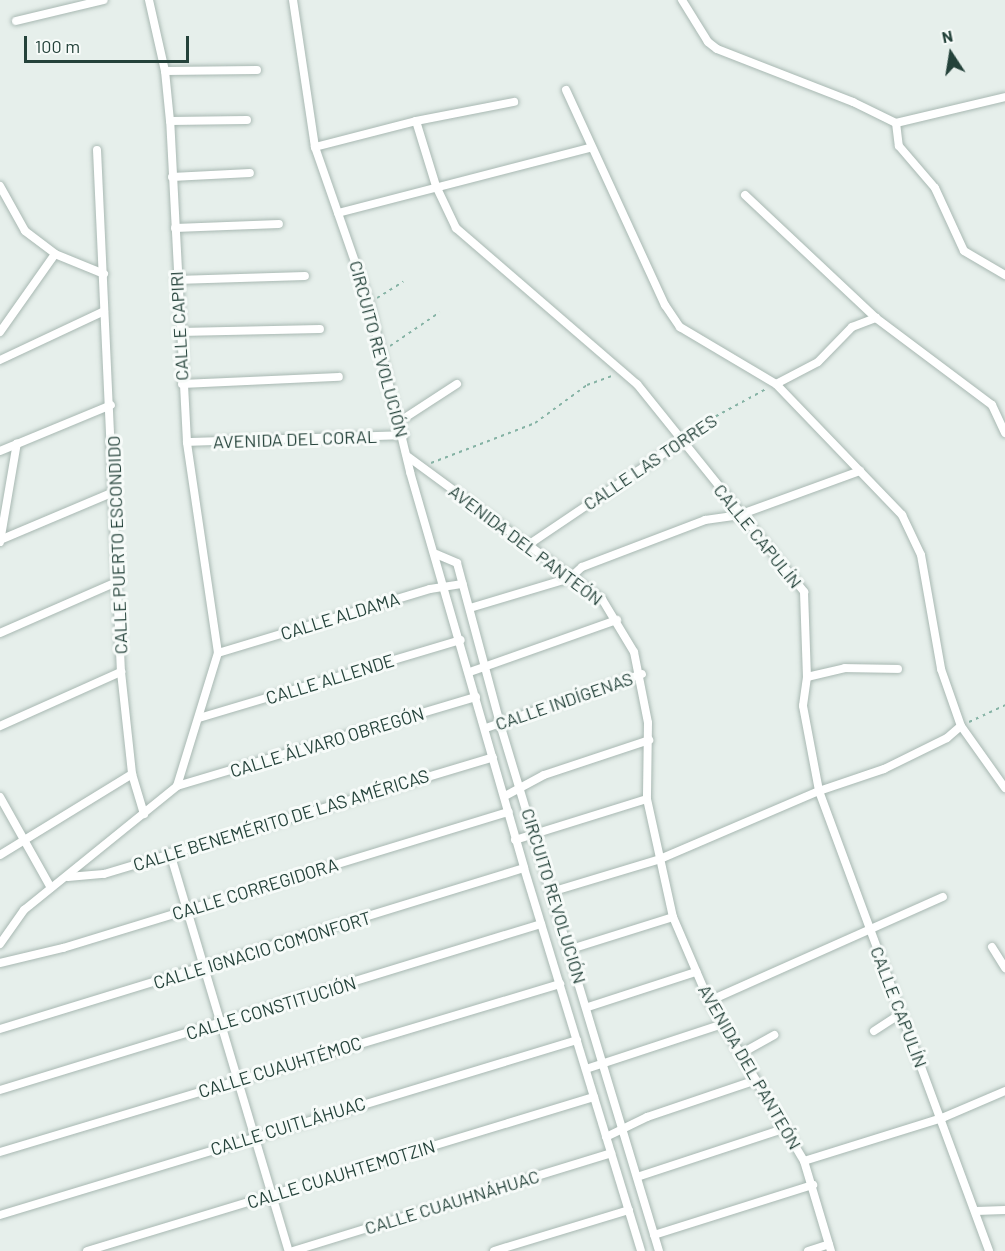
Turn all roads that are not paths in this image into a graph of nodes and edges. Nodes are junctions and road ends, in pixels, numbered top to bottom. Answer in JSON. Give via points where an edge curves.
{"nodes":[{"id":1,"x":104,"y":0,"type":"edge"},
{"id":2,"x":149,"y":0,"type":"edge"},
{"id":3,"x":293,"y":0,"type":"edge"},
{"id":4,"x":682,"y":0,"type":"edge"},
{"id":5,"x":16,"y":21,"type":"dead end"},
{"id":6,"x":257,"y":70,"type":"dead end"},
{"id":7,"x":165,"y":71,"type":"junction"},
{"id":8,"x":566,"y":90,"type":"dead end"},
{"id":9,"x":1005,"y":97,"type":"edge"},
{"id":10,"x":514,"y":102,"type":"dead end"},
{"id":11,"x":247,"y":120,"type":"dead end"},
{"id":12,"x":416,"y":120,"type":"junction"},
{"id":13,"x":170,"y":121,"type":"junction"},
{"id":14,"x":896,"y":123,"type":"junction"},
{"id":15,"x":315,"y":147,"type":"junction"},
{"id":16,"x":590,"y":148,"type":"junction"},
{"id":17,"x":98,"y":150,"type":"dead end"},
{"id":18,"x":250,"y":173,"type":"dead end"},
{"id":19,"x":172,"y":177,"type":"junction"},
{"id":20,"x":436,"y":186,"type":"junction"},
{"id":21,"x":1,"y":190,"type":"edge"},
{"id":22,"x":746,"y":195,"type":"dead end"},
{"id":23,"x":338,"y":213,"type":"junction"},
{"id":24,"x":279,"y":224,"type":"dead end"},
{"id":25,"x":175,"y":228,"type":"junction"},
{"id":26,"x":55,"y":254,"type":"junction"},
{"id":27,"x":104,"y":274,"type":"junction"},
{"id":28,"x":1005,"y":275,"type":"edge"},
{"id":29,"x":304,"y":276,"type":"dead end"},
{"id":30,"x":176,"y":280,"type":"junction"},
{"id":31,"x":104,"y":311,"type":"junction"},
{"id":32,"x":876,"y":318,"type":"junction"},
{"id":33,"x":320,"y":328,"type":"dead end"},
{"id":34,"x":0,"y":332,"type":"edge"},
{"id":35,"x":180,"y":332,"type":"junction"},
{"id":36,"x":0,"y":360,"type":"edge"},
{"id":37,"x":339,"y":377,"type":"dead end"},
{"id":38,"x":182,"y":384,"type":"junction"},
{"id":39,"x":457,"y":384,"type":"dead end"},
{"id":40,"x":776,"y":384,"type":"junction"},
{"id":41,"x":111,"y":405,"type":"junction"},
{"id":42,"x":400,"y":421,"type":"junction"},
{"id":43,"x":1005,"y":433,"type":"edge"},
{"id":44,"x":404,"y":435,"type":"junction"},
{"id":45,"x":682,"y":441,"type":"junction"},
{"id":46,"x":187,"y":442,"type":"junction"},
{"id":47,"x":17,"y":443,"type":"junction"},
{"id":48,"x":0,"y":451,"type":"edge"},
{"id":49,"x":407,"y":456,"type":"junction"},
{"id":50,"x":860,"y":471,"type":"junction"},
{"id":51,"x":116,"y":491,"type":"junction"},
{"id":52,"x":739,"y":515,"type":"junction"},
{"id":53,"x":0,"y":541,"type":"edge"},
{"id":54,"x":528,"y":546,"type":"junction"},
{"id":55,"x":436,"y":554,"type":"junction"},
{"id":56,"x":570,"y":578,"type":"junction"},
{"id":57,"x":119,"y":581,"type":"junction"},
{"id":58,"x":463,"y":584,"type":"junction"},
{"id":59,"x":445,"y":588,"type":"junction"},
{"id":60,"x":470,"y":608,"type":"junction"},
{"id":61,"x":617,"y":620,"type":"junction"},
{"id":62,"x":0,"y":633,"type":"edge"},
{"id":63,"x":461,"y":640,"type":"junction"},
{"id":64,"x":218,"y":652,"type":"junction"},
{"id":65,"x":485,"y":667,"type":"junction"},
{"id":66,"x":898,"y":669,"type":"dead end"},
{"id":67,"x":121,"y":672,"type":"junction"},
{"id":68,"x":470,"y":672,"type":"junction"},
{"id":69,"x":642,"y":674,"type":"junction"},
{"id":70,"x":807,"y":677,"type":"junction"},
{"id":71,"x":476,"y":697,"type":"junction"},
{"id":72,"x":199,"y":718,"type":"junction"},
{"id":73,"x":500,"y":724,"type":"junction"},
{"id":74,"x":0,"y":726,"type":"edge"},
{"id":75,"x":961,"y":726,"type":"junction"},
{"id":76,"x":486,"y":728,"type":"junction"},
{"id":77,"x":649,"y":740,"type":"junction"},
{"id":78,"x":493,"y":757,"type":"junction"},
{"id":79,"x":132,"y":774,"type":"junction"},
{"id":80,"x":177,"y":786,"type":"junction"},
{"id":81,"x":521,"y":787,"type":"junction"},
{"id":82,"x":1005,"y":788,"type":"edge"},
{"id":83,"x":819,"y":790,"type":"junction"},
{"id":84,"x":505,"y":796,"type":"junction"},
{"id":85,"x":0,"y":797,"type":"edge"},
{"id":86,"x":647,"y":799,"type":"junction"},
{"id":87,"x":510,"y":812,"type":"junction"},
{"id":88,"x":144,"y":814,"type":"junction"},
{"id":89,"x":534,"y":834,"type":"junction"},
{"id":90,"x":515,"y":840,"type":"junction"},
{"id":91,"x":23,"y":841,"type":"junction"},
{"id":92,"x":170,"y":853,"type":"junction"},
{"id":93,"x":0,"y":855,"type":"edge"},
{"id":94,"x":660,"y":859,"type":"junction"},
{"id":95,"x":524,"y":868,"type":"junction"},
{"id":96,"x":68,"y":877,"type":"junction"},
{"id":97,"x":51,"y":888,"type":"junction"},
{"id":98,"x":551,"y":892,"type":"junction"},
{"id":99,"x":943,"y":897,"type":"dead end"},
{"id":100,"x":187,"y":910,"type":"junction"},
{"id":101,"x":673,"y":917,"type":"junction"},
{"id":102,"x":542,"y":924,"type":"junction"},
{"id":103,"x":871,"y":931,"type":"junction"},
{"id":104,"x":0,"y":944,"type":"edge"},
{"id":105,"x":992,"y":947,"type":"dead end"},
{"id":106,"x":571,"y":949,"type":"junction"},
{"id":107,"x":0,"y":963,"type":"edge"},
{"id":108,"x":1005,"y":968,"type":"edge"},
{"id":109,"x":204,"y":969,"type":"junction"},
{"id":110,"x":696,"y":972,"type":"junction"},
{"id":111,"x":560,"y":984,"type":"junction"},
{"id":112,"x":709,"y":1001,"type":"junction"},
{"id":113,"x":588,"y":1007,"type":"junction"},
{"id":114,"x":900,"y":1014,"type":"junction"},
{"id":115,"x":221,"y":1024,"type":"junction"},
{"id":116,"x":723,"y":1024,"type":"junction"},
{"id":117,"x":0,"y":1029,"type":"edge"},
{"id":118,"x":873,"y":1031,"type":"dead end"},
{"id":119,"x":774,"y":1035,"type":"dead end"},
{"id":120,"x":577,"y":1040,"type":"junction"},
{"id":121,"x":742,"y":1053,"type":"junction"},
{"id":122,"x":604,"y":1063,"type":"junction"},
{"id":123,"x":586,"y":1069,"type":"junction"},
{"id":124,"x":237,"y":1080,"type":"junction"},
{"id":125,"x":756,"y":1080,"type":"junction"},
{"id":126,"x":0,"y":1090,"type":"edge"},
{"id":127,"x":1005,"y":1091,"type":"edge"},
{"id":128,"x":594,"y":1097,"type":"junction"},
{"id":129,"x":942,"y":1118,"type":"junction"},
{"id":130,"x":786,"y":1128,"type":"junction"},
{"id":131,"x":623,"y":1130,"type":"junction"},
{"id":132,"x":254,"y":1136,"type":"junction"},
{"id":133,"x":606,"y":1137,"type":"junction"},
{"id":134,"x":0,"y":1152,"type":"edge"},
{"id":135,"x":611,"y":1153,"type":"junction"},
{"id":136,"x":804,"y":1161,"type":"junction"},
{"id":137,"x":637,"y":1177,"type":"junction"},
{"id":138,"x":813,"y":1185,"type":"junction"},
{"id":139,"x":272,"y":1196,"type":"junction"},
{"id":140,"x":629,"y":1210,"type":"junction"},
{"id":141,"x":1005,"y":1210,"type":"edge"},
{"id":142,"x":976,"y":1211,"type":"junction"},
{"id":143,"x":0,"y":1215,"type":"edge"},
{"id":144,"x":654,"y":1235,"type":"junction"},
{"id":145,"x":830,"y":1248,"type":"edge"},
{"id":146,"x":87,"y":1251,"type":"edge"},
{"id":147,"x":291,"y":1251,"type":"edge"},
{"id":148,"x":494,"y":1251,"type":"edge"},
{"id":149,"x":641,"y":1251,"type":"edge"},
{"id":150,"x":659,"y":1251,"type":"edge"},
{"id":151,"x":808,"y":1251,"type":"edge"},
{"id":152,"x":989,"y":1251,"type":"edge"}],
"edges":[{"from":1,"to":5,"type":"street"},
{"from":2,"to":7,"type":"street","name":"CALLE CAPIRI"},
{"from":3,"to":15,"type":"street","name":"CIRCUITO REVOLUCIÓN"},
{"from":4,"to":14,"type":"street","via":[[708,42],[717,49],[854,102]]},
{"from":6,"to":7,"type":"street"},
{"from":7,"to":13,"type":"street","name":"CALLE CAPIRI"},
{"from":8,"to":16,"type":"street"},
{"from":9,"to":14,"type":"street"},
{"from":10,"to":12,"type":"street"},
{"from":11,"to":13,"type":"street"},
{"from":12,"to":15,"type":"street"},
{"from":12,"to":20,"type":"street","name":"CALLE CAPULÍN"},
{"from":13,"to":19,"type":"street","name":"CALLE CAPIRI"},
{"from":14,"to":28,"type":"street","via":[[899,146],[935,188],[964,251]]},
{"from":15,"to":23,"type":"street","name":"CIRCUITO REVOLUCIÓN"},
{"from":16,"to":20,"type":"street"},
{"from":16,"to":40,"type":"street","via":[[665,305],[680,327]]},
{"from":17,"to":27,"type":"street","name":"CALLE PUERTO ESCONDIDO"},
{"from":18,"to":19,"type":"street"},
{"from":19,"to":25,"type":"street","name":"CALLE CAPIRI"},
{"from":20,"to":23,"type":"street"},
{"from":20,"to":45,"type":"street","name":"CALLE CAPULÍN","via":[[456,228],[623,372]]},
{"from":21,"to":26,"type":"street","via":[[25,231]]},
{"from":22,"to":32,"type":"street"},
{"from":23,"to":42,"type":"street","name":"CIRCUITO REVOLUCIÓN","via":[[369,302]]},
{"from":24,"to":25,"type":"street"},
{"from":25,"to":30,"type":"street","name":"CALLE CAPIRI"},
{"from":26,"to":27,"type":"street"},
{"from":26,"to":34,"type":"street"},
{"from":27,"to":31,"type":"street","name":"CALLE PUERTO ESCONDIDO"},
{"from":29,"to":30,"type":"street"},
{"from":30,"to":35,"type":"street","name":"CALLE CAPIRI"},
{"from":31,"to":36,"type":"street"},
{"from":31,"to":41,"type":"street","name":"CALLE PUERTO ESCONDIDO"},
{"from":32,"to":40,"type":"street","via":[[852,327],[818,362]]},
{"from":32,"to":43,"type":"street","via":[[992,405]]},
{"from":33,"to":35,"type":"street"},
{"from":35,"to":38,"type":"street","name":"CALLE CAPIRI"},
{"from":37,"to":38,"type":"street"},
{"from":38,"to":46,"type":"street","name":"CALLE CAPIRI"},
{"from":39,"to":42,"type":"street"},
{"from":40,"to":50,"type":"street"},
{"from":41,"to":47,"type":"street"},
{"from":41,"to":51,"type":"street","name":"CALLE PUERTO ESCONDIDO"},
{"from":42,"to":44,"type":"street","name":"CIRCUITO REVOLUCIÓN"},
{"from":44,"to":46,"type":"street","name":"AVENIDA DEL CORAL"},
{"from":44,"to":49,"type":"street","name":"CIRCUITO REVOLUCIÓN"},
{"from":45,"to":52,"type":"street","name":"CALLE CAPULÍN"},
{"from":45,"to":54,"type":"street","name":"CALLE LAS TORRES"},
{"from":46,"to":64,"type":"street","name":"CALLE CAPIRI"},
{"from":47,"to":48,"type":"street"},
{"from":47,"to":53,"type":"street"},
{"from":49,"to":54,"type":"street","name":"AVENIDA DEL PANTEÓN"},
{"from":49,"to":55,"type":"street","name":"CIRCUITO REVOLUCIÓN"},
{"from":50,"to":52,"type":"street"},
{"from":50,"to":75,"type":"street","via":[[902,515],[921,555],[941,669]]},
{"from":51,"to":53,"type":"street"},
{"from":51,"to":57,"type":"street","name":"CALLE PUERTO ESCONDIDO"},
{"from":52,"to":56,"type":"street","via":[[705,520],[624,549],[582,567]]},
{"from":52,"to":70,"type":"street","name":"CALLE CAPULÍN","via":[[797,579],[804,592]]},
{"from":54,"to":56,"type":"street","name":"AVENIDA DEL PANTEÓN"},
{"from":55,"to":58,"type":"street","name":"CIRCUITO REVOLUCIÓN","via":[[458,563]]},
{"from":55,"to":59,"type":"street","name":"CIRCUITO REVOLUCIÓN"},
{"from":56,"to":60,"type":"street"},
{"from":56,"to":61,"type":"street","name":"AVENIDA DEL PANTEÓN","via":[[602,599]]},
{"from":57,"to":62,"type":"street"},
{"from":57,"to":67,"type":"street","name":"CALLE PUERTO ESCONDIDO"},
{"from":58,"to":59,"type":"street","name":"CALLE ALDAMA"},
{"from":58,"to":60,"type":"street","name":"CIRCUITO REVOLUCIÓN"},
{"from":59,"to":63,"type":"street","name":"CIRCUITO REVOLUCIÓN"},
{"from":59,"to":64,"type":"street","name":"CALLE ALDAMA","via":[[430,589]]},
{"from":60,"to":65,"type":"street","name":"CIRCUITO REVOLUCIÓN"},
{"from":61,"to":65,"type":"street"},
{"from":61,"to":69,"type":"street","name":"AVENIDA DEL PANTEÓN"},
{"from":63,"to":68,"type":"street","name":"CIRCUITO REVOLUCIÓN"},
{"from":63,"to":72,"type":"street","name":"CALLE ALLENDE"},
{"from":64,"to":72,"type":"street"},
{"from":65,"to":68,"type":"street"},
{"from":65,"to":73,"type":"street","name":"CIRCUITO REVOLUCIÓN"},
{"from":66,"to":70,"type":"street","via":[[845,668]]},
{"from":67,"to":74,"type":"street"},
{"from":67,"to":79,"type":"street","name":"CALLE PUERTO ESCONDIDO"},
{"from":68,"to":71,"type":"street","name":"CIRCUITO REVOLUCIÓN"},
{"from":69,"to":73,"type":"street","name":"CALLE INDÍGENAS"},
{"from":69,"to":77,"type":"street","name":"AVENIDA DEL PANTEÓN"},
{"from":70,"to":83,"type":"street","name":"CALLE CAPULÍN","via":[[803,706]]},
{"from":71,"to":76,"type":"street","name":"CIRCUITO REVOLUCIÓN"},
{"from":71,"to":80,"type":"street","name":"CALLE ÁLVARO OBREGÓN"},
{"from":72,"to":80,"type":"street"},
{"from":73,"to":76,"type":"street","name":"CALLE INDÍGENAS"},
{"from":73,"to":81,"type":"street","name":"CIRCUITO REVOLUCIÓN"},
{"from":75,"to":82,"type":"street"},
{"from":75,"to":83,"type":"street","via":[[947,738],[884,769]]},
{"from":76,"to":78,"type":"street","name":"CIRCUITO REVOLUCIÓN"},
{"from":77,"to":81,"type":"street","via":[[544,775]]},
{"from":77,"to":86,"type":"street","name":"AVENIDA DEL PANTEÓN","via":[[644,775]]},
{"from":78,"to":84,"type":"street","name":"CIRCUITO REVOLUCIÓN"},
{"from":78,"to":92,"type":"street","name":"CALLE BENEMÉRITO DE LAS AMÉRICAS"},
{"from":79,"to":88,"type":"street","name":"CALLE PUERTO ESCONDIDO"},
{"from":79,"to":91,"type":"street"},
{"from":80,"to":88,"type":"street"},
{"from":81,"to":84,"type":"street"},
{"from":81,"to":89,"type":"street","name":"CIRCUITO REVOLUCIÓN"},
{"from":83,"to":94,"type":"street"},
{"from":83,"to":103,"type":"street","name":"CALLE CAPULÍN"},
{"from":84,"to":87,"type":"street","name":"CIRCUITO REVOLUCIÓN"},
{"from":85,"to":91,"type":"street"},
{"from":86,"to":89,"type":"street"},
{"from":86,"to":94,"type":"street","name":"AVENIDA DEL PANTEÓN"},
{"from":87,"to":90,"type":"street","name":"CIRCUITO REVOLUCIÓN"},
{"from":87,"to":100,"type":"street","name":"CALLE CORREGIDORA"},
{"from":88,"to":96,"type":"street"},
{"from":89,"to":90,"type":"street"},
{"from":89,"to":98,"type":"street","name":"CIRCUITO REVOLUCIÓN"},
{"from":90,"to":95,"type":"street","name":"CIRCUITO REVOLUCIÓN"},
{"from":91,"to":93,"type":"street"},
{"from":91,"to":97,"type":"street"},
{"from":92,"to":96,"type":"street","name":"CALLE BENEMÉRITO DE LAS AMÉRICAS","via":[[104,874]]},
{"from":92,"to":100,"type":"street"},
{"from":94,"to":98,"type":"street"},
{"from":94,"to":101,"type":"street","name":"AVENIDA DEL PANTEÓN"},
{"from":95,"to":102,"type":"street","name":"CIRCUITO REVOLUCIÓN"},
{"from":95,"to":109,"type":"street","name":"CALLE IGNACIO COMONFORT"},
{"from":96,"to":97,"type":"street"},
{"from":97,"to":104,"type":"street","via":[[24,910]]},
{"from":98,"to":106,"type":"street","name":"CIRCUITO REVOLUCIÓN"},
{"from":99,"to":103,"type":"street"},
{"from":100,"to":107,"type":"street","name":"CALLE CORREGIDORA"},
{"from":100,"to":109,"type":"street"},
{"from":101,"to":106,"type":"street"},
{"from":101,"to":110,"type":"street","name":"AVENIDA DEL PANTEÓN"},
{"from":102,"to":111,"type":"street","name":"CIRCUITO REVOLUCIÓN"},
{"from":102,"to":115,"type":"street","name":"CALLE CONSTITUCIÓN"},
{"from":103,"to":112,"type":"street"},
{"from":103,"to":114,"type":"street","name":"CALLE CAPULÍN"},
{"from":105,"to":108,"type":"street"},
{"from":106,"to":113,"type":"street","name":"CIRCUITO REVOLUCIÓN"},
{"from":109,"to":115,"type":"street"},
{"from":109,"to":117,"type":"street","name":"CALLE IGNACIO COMONFORT"},
{"from":110,"to":112,"type":"street","name":"AVENIDA DEL PANTEÓN"},
{"from":110,"to":113,"type":"street"},
{"from":111,"to":120,"type":"street","name":"CIRCUITO REVOLUCIÓN"},
{"from":111,"to":124,"type":"street","name":"CALLE CUAUHTÉMOC"},
{"from":112,"to":116,"type":"street","name":"AVENIDA DEL PANTEÓN"},
{"from":113,"to":122,"type":"street","name":"CIRCUITO REVOLUCIÓN"},
{"from":114,"to":118,"type":"street"},
{"from":114,"to":129,"type":"street","name":"CALLE CAPULÍN"},
{"from":115,"to":124,"type":"street"},
{"from":115,"to":126,"type":"street","name":"CALLE CONSTITUCIÓN"},
{"from":116,"to":121,"type":"street","name":"AVENIDA DEL PANTEÓN"},
{"from":116,"to":122,"type":"street"},
{"from":119,"to":121,"type":"street"},
{"from":120,"to":123,"type":"street","name":"CIRCUITO REVOLUCIÓN"},
{"from":120,"to":132,"type":"street","name":"CALLE CUITLÁHUAC"},
{"from":121,"to":125,"type":"street","name":"AVENIDA DEL PANTEÓN"},
{"from":122,"to":123,"type":"street"},
{"from":122,"to":131,"type":"street","name":"CIRCUITO REVOLUCIÓN"},
{"from":123,"to":128,"type":"street","name":"CIRCUITO REVOLUCIÓN"},
{"from":124,"to":132,"type":"street"},
{"from":124,"to":134,"type":"street","name":"CALLE CUAUHTÉMOC"},
{"from":125,"to":130,"type":"street","name":"AVENIDA DEL PANTEÓN"},
{"from":125,"to":131,"type":"street"},
{"from":127,"to":129,"type":"street"},
{"from":128,"to":133,"type":"street","name":"CIRCUITO REVOLUCIÓN"},
{"from":128,"to":139,"type":"street","name":"CALLE CUAUHTEMOTZIN"},
{"from":129,"to":136,"type":"street"},
{"from":129,"to":142,"type":"street","name":"CALLE CAPULÍN"},
{"from":130,"to":136,"type":"street","name":"AVENIDA DEL PANTEÓN"},
{"from":130,"to":137,"type":"street"},
{"from":131,"to":133,"type":"street"},
{"from":131,"to":137,"type":"street","name":"CIRCUITO REVOLUCIÓN"},
{"from":132,"to":139,"type":"street"},
{"from":132,"to":143,"type":"street","name":"CALLE CUITLÁHUAC"},
{"from":133,"to":135,"type":"street","name":"CIRCUITO REVOLUCIÓN"},
{"from":135,"to":140,"type":"street","name":"CIRCUITO REVOLUCIÓN"},
{"from":135,"to":147,"type":"street","name":"CALLE CUAUHNÁHUAC"},
{"from":136,"to":138,"type":"street","name":"AVENIDA DEL PANTEÓN"},
{"from":137,"to":144,"type":"street","name":"CIRCUITO REVOLUCIÓN"},
{"from":138,"to":144,"type":"street"},
{"from":138,"to":145,"type":"street","name":"AVENIDA DEL PANTEÓN"},
{"from":139,"to":146,"type":"street","name":"CALLE CUAUHTEMOTZIN"},
{"from":139,"to":147,"type":"street"},
{"from":140,"to":148,"type":"street"},
{"from":140,"to":149,"type":"street","name":"CIRCUITO REVOLUCIÓN"},
{"from":141,"to":142,"type":"street"},
{"from":142,"to":152,"type":"street","name":"CALLE CAPULÍN"},
{"from":144,"to":150,"type":"street","name":"CIRCUITO REVOLUCIÓN"},
{"from":145,"to":151,"type":"street"}]}
